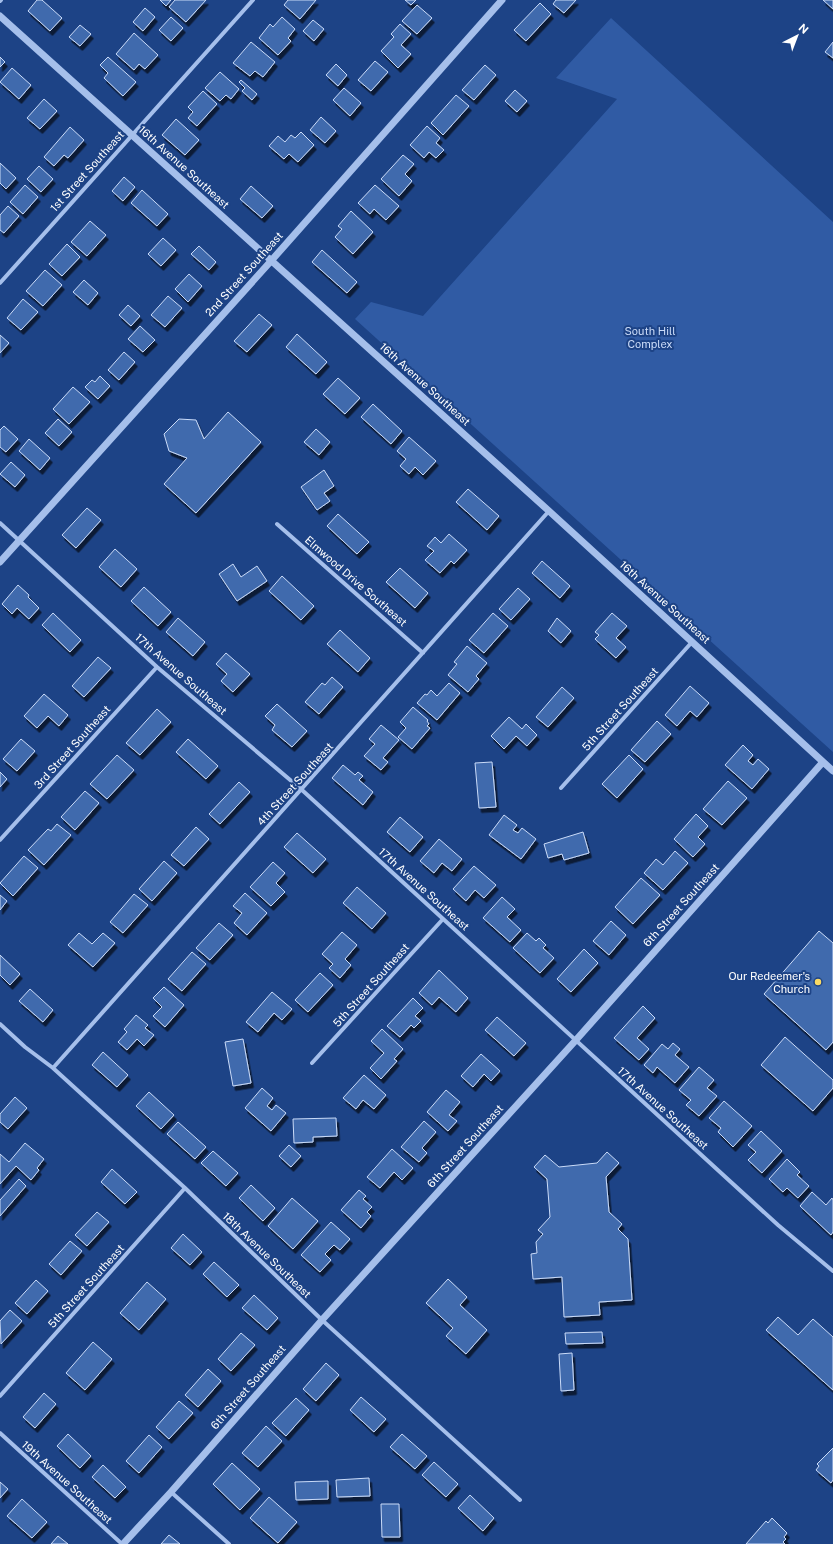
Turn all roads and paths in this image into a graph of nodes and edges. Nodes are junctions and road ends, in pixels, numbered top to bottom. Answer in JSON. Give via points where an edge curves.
{"nodes":[{"id":1,"x":253,"y":0,"type":"edge"},
{"id":2,"x":502,"y":0,"type":"edge"},
{"id":3,"x":0,"y":16,"type":"edge"},
{"id":4,"x":132,"y":134,"type":"junction"},
{"id":5,"x":271,"y":261,"type":"junction"},
{"id":6,"x":0,"y":283,"type":"edge"},
{"id":7,"x":549,"y":511,"type":"junction"},
{"id":8,"x":0,"y":523,"type":"edge"},
{"id":9,"x":277,"y":524,"type":"dead end"},
{"id":10,"x":19,"y":540,"type":"junction"},
{"id":11,"x":0,"y":562,"type":"edge"},
{"id":12,"x":692,"y":642,"type":"junction"},
{"id":13,"x":423,"y":653,"type":"junction"},
{"id":14,"x":157,"y":667,"type":"junction"},
{"id":15,"x":823,"y":762,"type":"junction"},
{"id":16,"x":833,"y":771,"type":"edge"},
{"id":17,"x":561,"y":788,"type":"dead end"},
{"id":18,"x":302,"y":790,"type":"junction"},
{"id":19,"x":0,"y":840,"type":"edge"},
{"id":20,"x":443,"y":919,"type":"junction"},
{"id":21,"x":0,"y":1024,"type":"edge"},
{"id":22,"x":576,"y":1040,"type":"junction"},
{"id":23,"x":312,"y":1063,"type":"dead end"},
{"id":24,"x":53,"y":1068,"type":"junction"},
{"id":25,"x":185,"y":1188,"type":"junction"},
{"id":26,"x":833,"y":1271,"type":"edge"},
{"id":27,"x":322,"y":1320,"type":"junction"},
{"id":28,"x":0,"y":1396,"type":"edge"},
{"id":29,"x":0,"y":1434,"type":"edge"},
{"id":30,"x":171,"y":1492,"type":"junction"},
{"id":31,"x":520,"y":1500,"type":"dead end"},
{"id":32,"x":122,"y":1544,"type":"edge"},
{"id":33,"x":229,"y":1544,"type":"edge"}],
"edges":[{"from":1,"to":4,"type":"street","name":"1st Street Southeast"},
{"from":2,"to":5,"type":"street","name":"2nd Street Southeast"},
{"from":3,"to":4,"type":"street","name":"16th Avenue Southeast"},
{"from":4,"to":5,"type":"street","name":"16th Avenue Southeast"},
{"from":4,"to":6,"type":"street","name":"1st Street Southeast"},
{"from":5,"to":7,"type":"street","name":"16th Avenue Southeast"},
{"from":5,"to":10,"type":"street","name":"2nd Street Southeast"},
{"from":7,"to":12,"type":"street","name":"16th Avenue Southeast"},
{"from":7,"to":13,"type":"street","name":"4th Street Southeast"},
{"from":8,"to":10,"type":"street","name":"17th Avenue Southeast"},
{"from":9,"to":13,"type":"street","name":"Elmwood Drive Southeast"},
{"from":10,"to":11,"type":"street","name":"2nd Street Southeast"},
{"from":10,"to":14,"type":"street","name":"17th Avenue Southeast"},
{"from":12,"to":15,"type":"street","name":"16th Avenue Southeast"},
{"from":12,"to":17,"type":"street","name":"5th Street Southeast"},
{"from":13,"to":18,"type":"street","name":"4th Street Southeast"},
{"from":14,"to":18,"type":"street","name":"17th Avenue Southeast"},
{"from":14,"to":19,"type":"street","name":"3rd Street Southeast"},
{"from":15,"to":16,"type":"street","name":"16th Avenue Southeast"},
{"from":15,"to":22,"type":"street","name":"6th Street Southeast"},
{"from":18,"to":20,"type":"street","name":"17th Avenue Southeast"},
{"from":18,"to":24,"type":"street","name":"4th Street Southeast"},
{"from":20,"to":22,"type":"street","name":"17th Avenue Southeast"},
{"from":20,"to":23,"type":"street","name":"5th Street Southeast"},
{"from":21,"to":24,"type":"street","name":"18th Avenue Southeast"},
{"from":22,"to":26,"type":"street","name":"17th Avenue Southeast","via":[[778,1225]]},
{"from":22,"to":27,"type":"street","name":"6th Street Southeast"},
{"from":24,"to":25,"type":"street","name":"18th Avenue Southeast"},
{"from":25,"to":27,"type":"street","name":"18th Avenue Southeast"},
{"from":25,"to":28,"type":"street","name":"5th Street Southeast"},
{"from":27,"to":30,"type":"street","name":"6th Street Southeast"},
{"from":27,"to":31,"type":"street","name":"18th Avenue Southeast"},
{"from":29,"to":32,"type":"street","name":"19th Avenue Southeast"},
{"from":30,"to":32,"type":"street","name":"6th Street Southeast"},
{"from":30,"to":33,"type":"street"}]}
